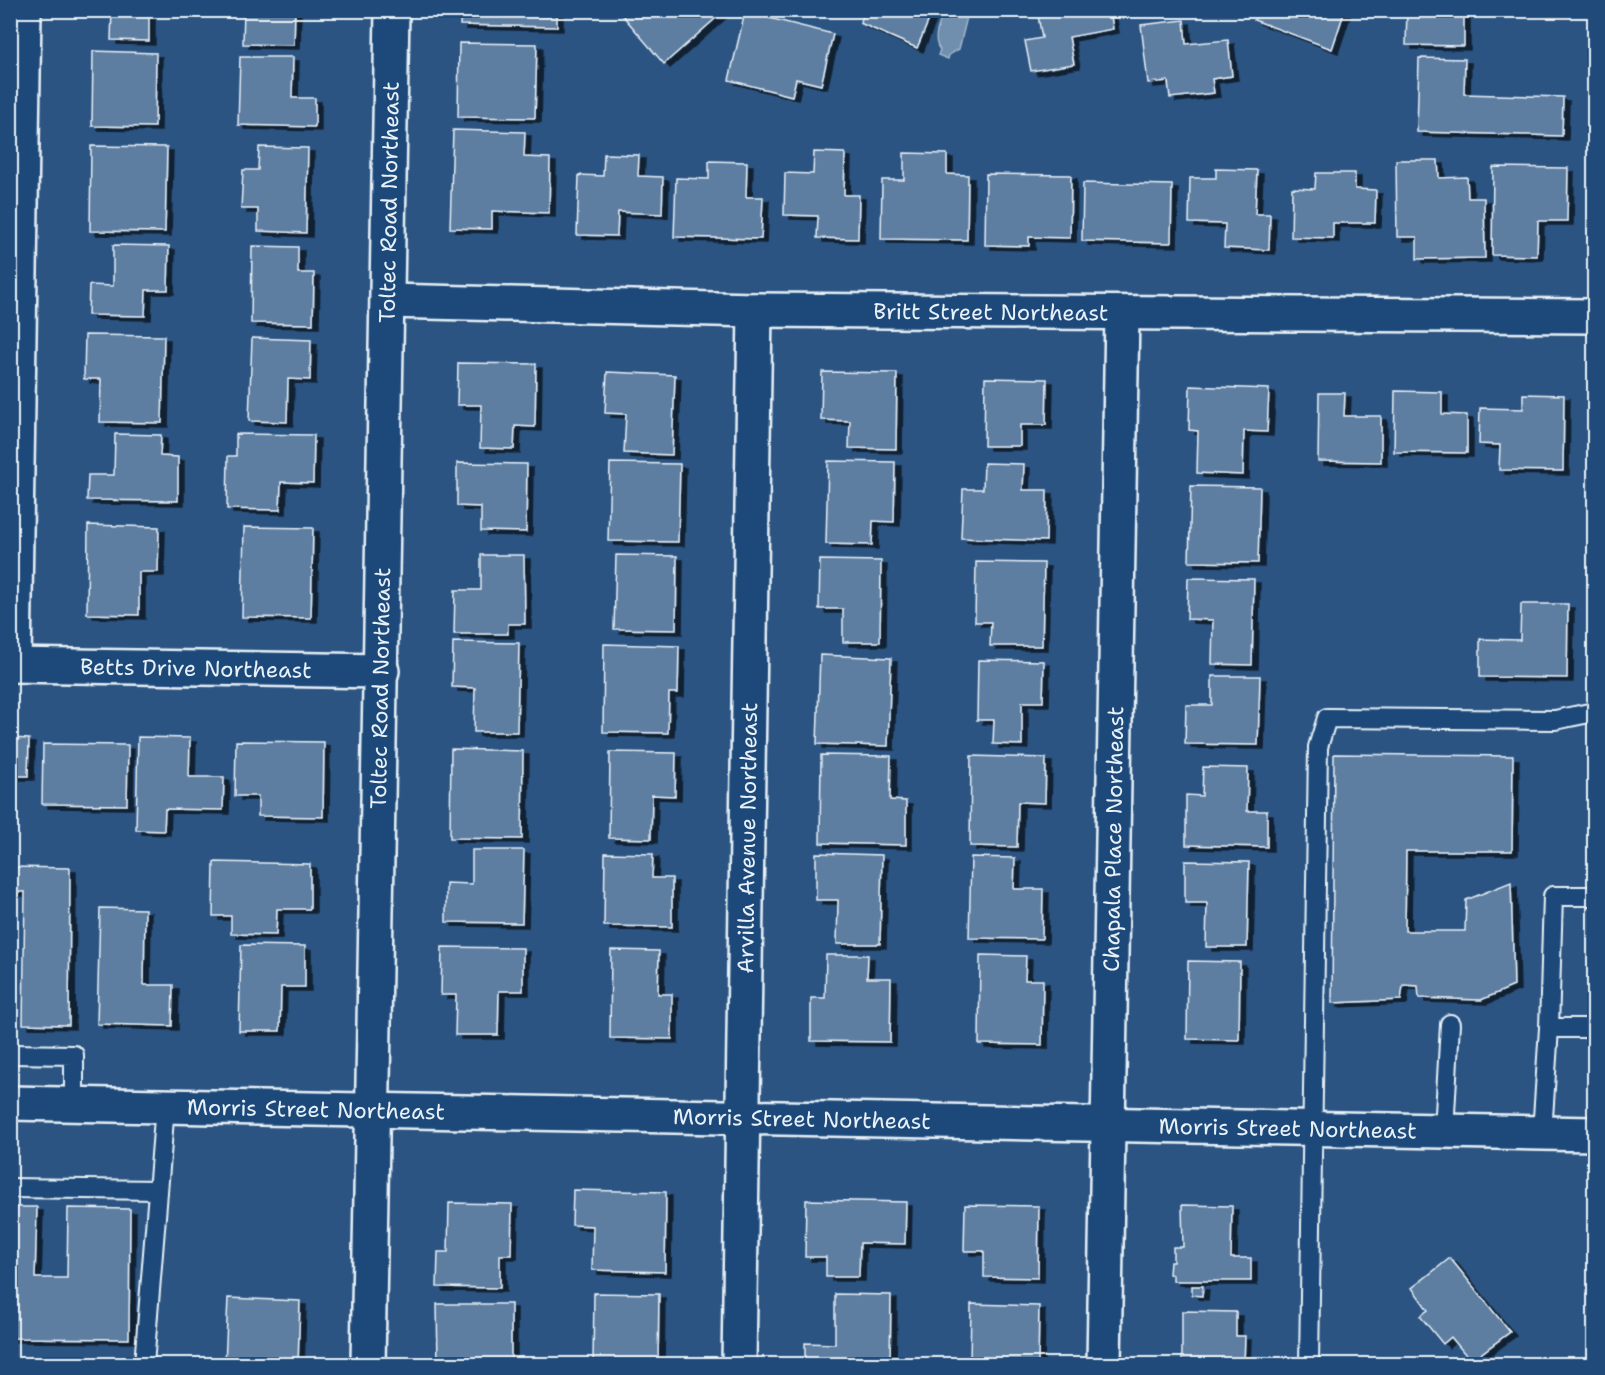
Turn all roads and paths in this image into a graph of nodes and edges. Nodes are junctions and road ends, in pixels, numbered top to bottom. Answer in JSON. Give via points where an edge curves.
{"nodes":[{"id":1,"x":24,"y":10,"type":"edge"},
{"id":2,"x":393,"y":10,"type":"edge"},
{"id":3,"x":388,"y":301,"type":"junction"},
{"id":4,"x":15,"y":305,"type":"edge"},
{"id":5,"x":755,"y":310,"type":"junction"},
{"id":6,"x":1122,"y":314,"type":"junction"},
{"id":7,"x":1594,"y":316,"type":"edge"},
{"id":8,"x":12,"y":665,"type":"edge"},
{"id":9,"x":382,"y":671,"type":"junction"},
{"id":10,"x":1594,"y":712,"type":"edge"},
{"id":11,"x":1594,"y":896,"type":"edge"},
{"id":12,"x":1450,"y":1024,"type":"dead end"},
{"id":13,"x":1549,"y":1028,"type":"junction"},
{"id":14,"x":1594,"y":1028,"type":"edge"},
{"id":15,"x":10,"y":1054,"type":"edge"},
{"id":16,"x":10,"y":1103,"type":"edge"},
{"id":17,"x":74,"y":1104,"type":"junction"},
{"id":18,"x":165,"y":1106,"type":"junction"},
{"id":19,"x":372,"y":1111,"type":"junction"},
{"id":20,"x":743,"y":1118,"type":"junction"},
{"id":21,"x":1109,"y":1125,"type":"junction"},
{"id":22,"x":1311,"y":1128,"type":"junction"},
{"id":23,"x":1444,"y":1131,"type":"junction"},
{"id":24,"x":1542,"y":1133,"type":"junction"},
{"id":25,"x":1594,"y":1134,"type":"edge"},
{"id":26,"x":10,"y":1188,"type":"edge"},
{"id":27,"x":158,"y":1190,"type":"junction"},
{"id":28,"x":144,"y":1365,"type":"edge"},
{"id":29,"x":368,"y":1365,"type":"edge"},
{"id":30,"x":739,"y":1365,"type":"edge"},
{"id":31,"x":1104,"y":1365,"type":"edge"},
{"id":32,"x":1309,"y":1365,"type":"edge"}],
"edges":[{"from":1,"to":4,"type":"street"},
{"from":2,"to":3,"type":"street","name":"Toltec Road Northeast"},
{"from":3,"to":5,"type":"street","name":"Britt Street Northeast"},
{"from":3,"to":9,"type":"street","name":"Toltec Road Northeast"},
{"from":4,"to":8,"type":"street"},
{"from":5,"to":6,"type":"street","name":"Britt Street Northeast"},
{"from":5,"to":20,"type":"street","name":"Arvilla Avenue Northeast"},
{"from":6,"to":7,"type":"street","name":"Britt Street Northeast"},
{"from":6,"to":21,"type":"street","name":"Chapala Place Northeast"},
{"from":8,"to":9,"type":"street","name":"Betts Drive Northeast"},
{"from":9,"to":19,"type":"street","name":"Toltec Road Northeast"},
{"from":10,"to":22,"type":"lane","via":[[1555,720],[1327,718],[1318,747]]},
{"from":11,"to":13,"type":"lane","via":[[1553,896]]},
{"from":12,"to":23,"type":"lane"},
{"from":13,"to":14,"type":"lane"},
{"from":13,"to":24,"type":"lane"},
{"from":15,"to":17,"type":"lane","via":[[74,1055]]},
{"from":16,"to":17,"type":"street","name":"Morris Street Northeast"},
{"from":17,"to":18,"type":"street","name":"Morris Street Northeast"},
{"from":18,"to":19,"type":"street","name":"Morris Street Northeast"},
{"from":18,"to":27,"type":"lane"},
{"from":19,"to":20,"type":"street","name":"Morris Street Northeast"},
{"from":19,"to":29,"type":"street","name":"Toltec Road Northeast"},
{"from":20,"to":21,"type":"street","name":"Morris Street Northeast"},
{"from":20,"to":30,"type":"street","name":"Arvilla Avenue Northeast"},
{"from":21,"to":22,"type":"street","name":"Morris Street Northeast"},
{"from":21,"to":31,"type":"street","name":"Chapala Place Northeast"},
{"from":22,"to":23,"type":"street","name":"Morris Street Northeast"},
{"from":22,"to":32,"type":"lane"},
{"from":23,"to":24,"type":"street","name":"Morris Street Northeast"},
{"from":24,"to":25,"type":"street","name":"Morris Street Northeast"},
{"from":26,"to":27,"type":"lane"},
{"from":27,"to":28,"type":"lane"}]}
